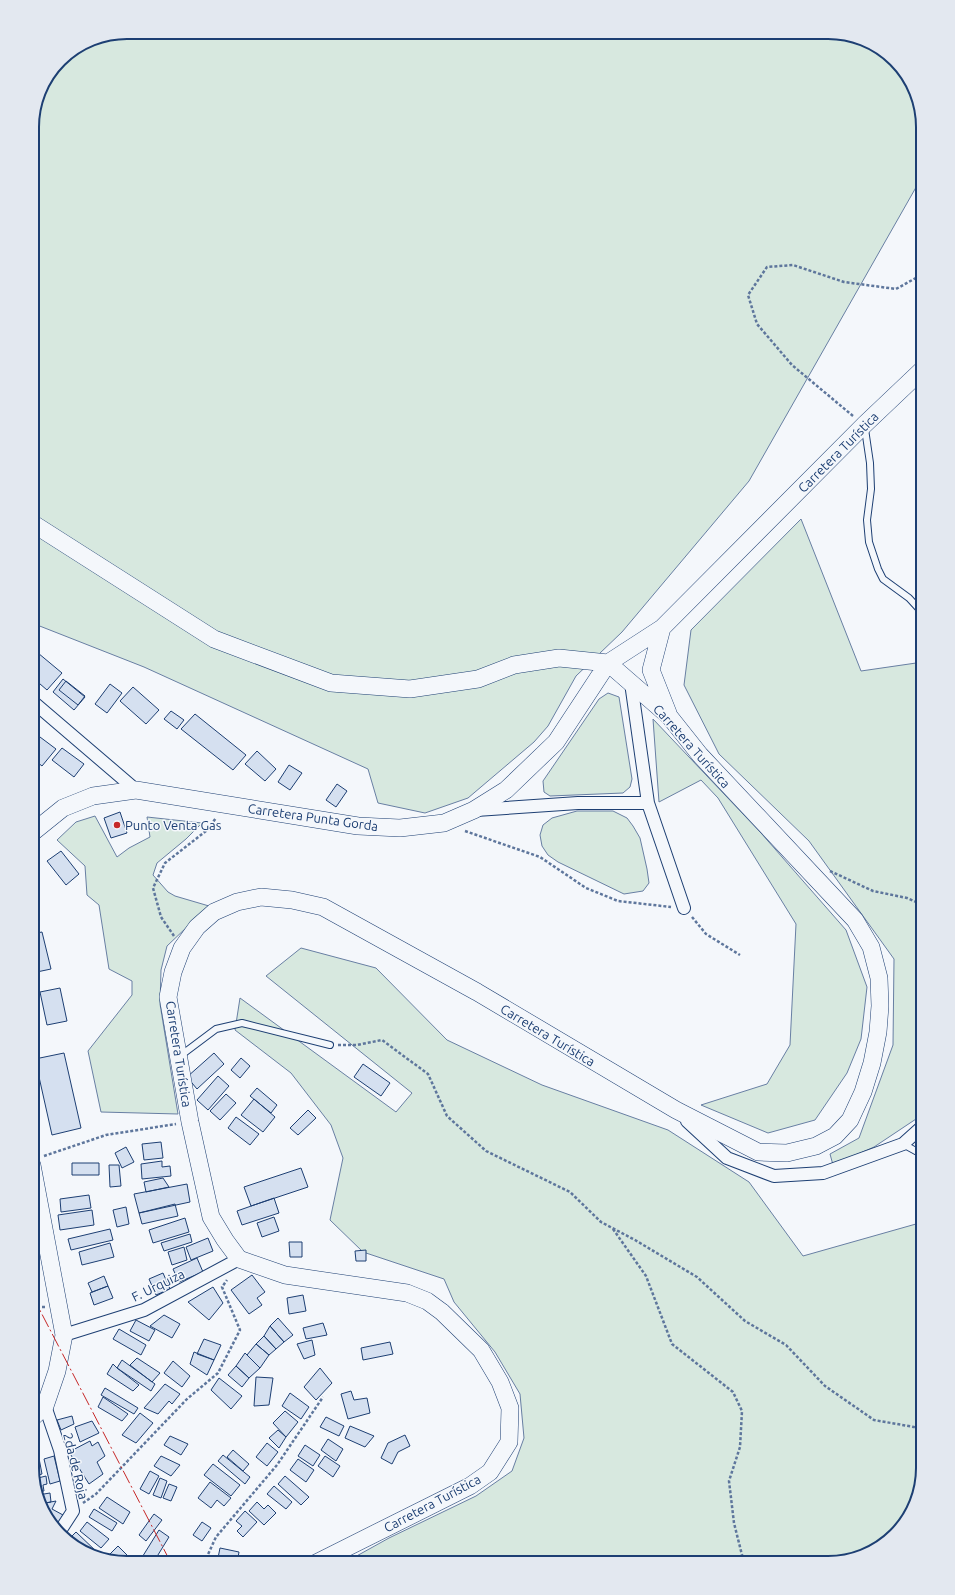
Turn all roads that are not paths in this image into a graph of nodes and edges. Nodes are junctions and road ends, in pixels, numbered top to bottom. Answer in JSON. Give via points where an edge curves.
{"nodes":[{"id":1,"x":916,"y":376,"type":"edge"},
{"id":2,"x":864,"y":425,"type":"junction"},
{"id":3,"x":39,"y":527,"type":"edge"},
{"id":4,"x":916,"y":606,"type":"edge"},
{"id":5,"x":662,"y":628,"type":"junction"},
{"id":6,"x":608,"y":663,"type":"junction"},
{"id":7,"x":631,"y":683,"type":"junction"},
{"id":8,"x":39,"y":707,"type":"edge"},
{"id":9,"x":669,"y":716,"type":"junction"},
{"id":10,"x":136,"y":790,"type":"junction"},
{"id":11,"x":648,"y":803,"type":"junction"},
{"id":12,"x":474,"y":810,"type":"junction"},
{"id":13,"x":39,"y":827,"type":"edge"},
{"id":14,"x":684,"y":908,"type":"road end"},
{"id":15,"x":330,"y":1045,"type":"road end"},
{"id":16,"x":179,"y":1057,"type":"junction"},
{"id":17,"x":676,"y":1110,"type":"junction"},
{"id":18,"x":916,"y":1133,"type":"edge"},
{"id":19,"x":904,"y":1144,"type":"junction"},
{"id":20,"x":916,"y":1151,"type":"edge"},
{"id":21,"x":39,"y":1186,"type":"edge"},
{"id":22,"x":239,"y":1259,"type":"junction"},
{"id":23,"x":64,"y":1335,"type":"junction"},
{"id":24,"x":45,"y":1406,"type":"junction"},
{"id":25,"x":39,"y":1412,"type":"edge"},
{"id":26,"x":62,"y":1527,"type":"edge"},
{"id":27,"x":330,"y":1556,"type":"edge"}],
"edges":[{"from":1,"to":2,"type":"main road","name":"Carretera Turística"},
{"from":2,"to":4,"type":"lane","via":[[870,462],[871,489],[867,520],[869,542],[883,579]]},
{"from":2,"to":5,"type":"main road","name":"Carretera Turística"},
{"from":3,"to":6,"type":"main road","via":[[214,639],[331,683],[410,688],[478,679],[514,666],[559,658]]},
{"from":5,"to":6,"type":"main road","name":"Carretera Turística"},
{"from":5,"to":9,"type":"main road","via":[[651,670]]},
{"from":6,"to":7,"type":"main road","name":"Carretera Turística"},
{"from":6,"to":12,"type":"main road","name":"Carretera Punta Gorda","via":[[556,742],[506,790]]},
{"from":7,"to":9,"type":"main road","name":"Carretera Turística"},
{"from":7,"to":11,"type":"street"},
{"from":8,"to":10,"type":"street"},
{"from":9,"to":17,"type":"main road","name":"Carretera Turística","via":[[700,755],[855,920],[871,947],[879,978],[880,1006],[872,1063],[863,1092],[850,1120],[835,1136],[816,1146],[787,1153],[758,1152]]},
{"from":10,"to":12,"type":"main road","name":"Carretera Punta Gorda","via":[[358,826],[400,828],[444,823]]},
{"from":10,"to":13,"type":"main road","name":"Carretera Punta Gorda","via":[[93,796],[63,808]]},
{"from":11,"to":12,"type":"street","via":[[578,803]]},
{"from":11,"to":14,"type":"street"},
{"from":15,"to":16,"type":"lane","via":[[242,1023],[216,1029]]},
{"from":16,"to":17,"type":"main road","name":"Carretera Turística","via":[[168,997],[173,972],[182,948],[197,927],[214,912],[237,902],[261,897],[292,900],[323,908],[477,992]]},
{"from":16,"to":22,"type":"main road","name":"Carretera Turística","via":[[211,1217]]},
{"from":17,"to":19,"type":"street","via":[[728,1158],[774,1176],[823,1173]]},
{"from":18,"to":19,"type":"street"},
{"from":19,"to":20,"type":"lane"},
{"from":21,"to":23,"type":"main road"},
{"from":22,"to":23,"type":"street","name":"F. Urquiza","via":[[144,1310]]},
{"from":22,"to":27,"type":"main road","name":"Carretera Turística","via":[[285,1275],[407,1293],[427,1301],[481,1350],[500,1382],[510,1408],[509,1442],[490,1472],[470,1486]]},
{"from":23,"to":24,"type":"main road","via":[[57,1371]]},
{"from":24,"to":25,"type":"main road"},
{"from":24,"to":26,"type":"street","name":"2da de Roja","via":[[60,1450],[73,1511]]}]}
